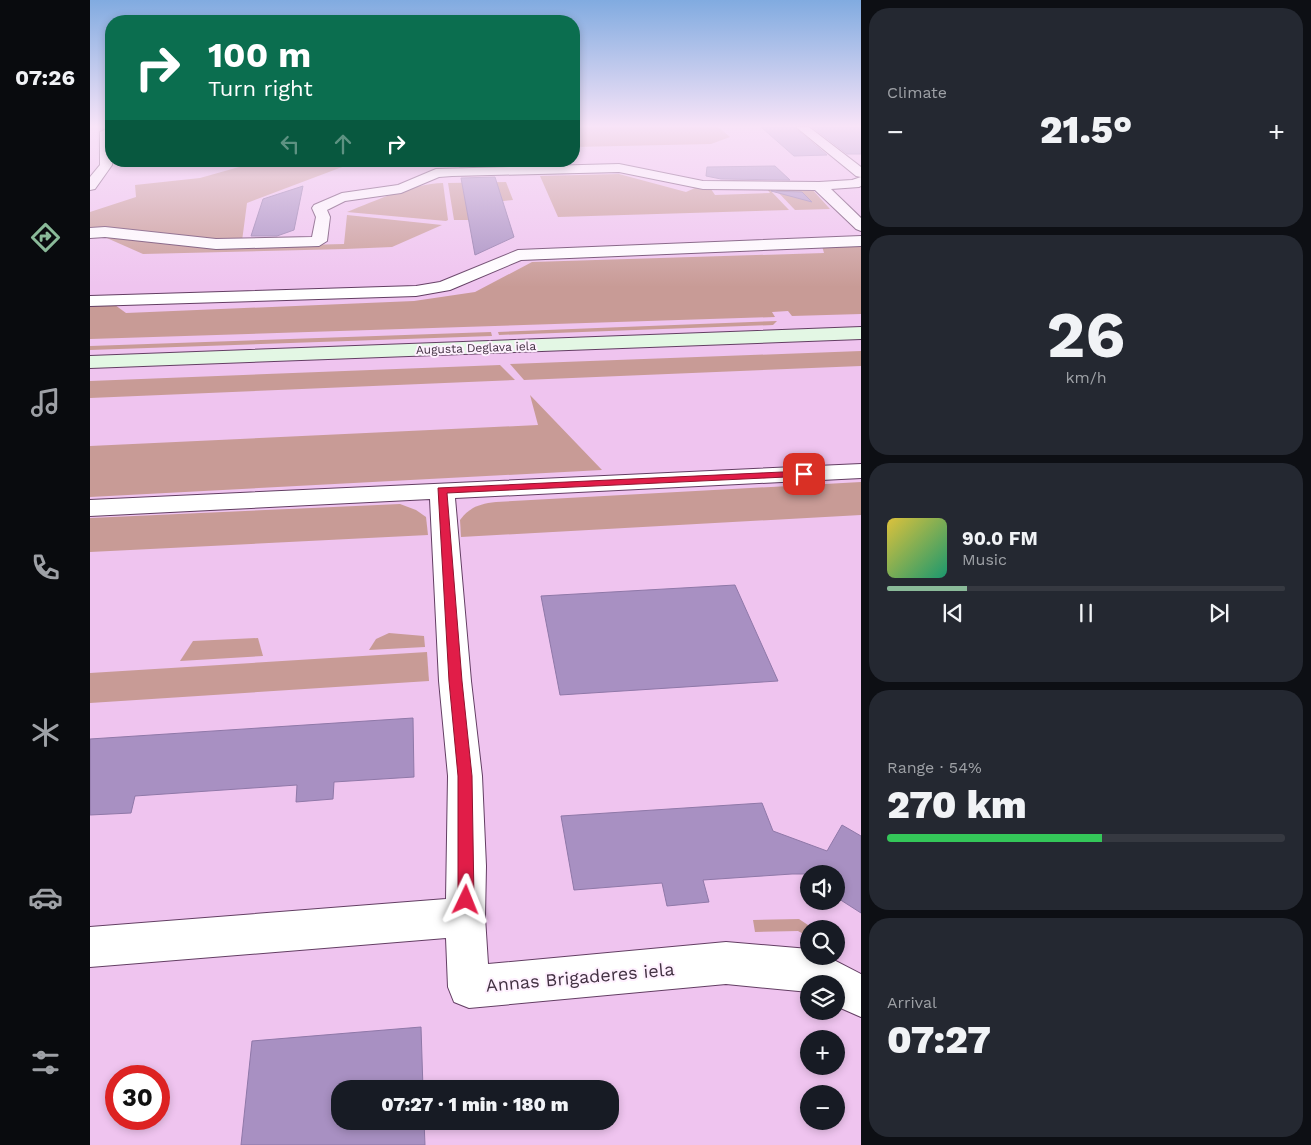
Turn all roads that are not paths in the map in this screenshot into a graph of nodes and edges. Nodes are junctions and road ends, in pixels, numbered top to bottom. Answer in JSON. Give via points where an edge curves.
{"nodes":[{"id":1,"x":421,"y":180,"type":"edge"},
{"id":2,"x":680,"y":180,"type":"edge"},
{"id":3,"x":861,"y":181,"type":"edge"},
{"id":4,"x":819,"y":186,"type":"junction"},
{"id":5,"x":861,"y":226,"type":"edge"},
{"id":6,"x":90,"y":233,"type":"edge"},
{"id":7,"x":861,"y":241,"type":"edge"},
{"id":8,"x":90,"y":302,"type":"edge"},
{"id":9,"x":861,"y":333,"type":"edge"},
{"id":10,"x":90,"y":362,"type":"edge"},
{"id":11,"x":861,"y":471,"type":"edge"},
{"id":12,"x":442,"y":490,"type":"junction"},
{"id":13,"x":90,"y":508,"type":"edge"},
{"id":14,"x":466,"y":917,"type":"junction"},
{"id":15,"x":90,"y":947,"type":"edge"},
{"id":16,"x":861,"y":996,"type":"edge"}],
"edges":[{"from":1,"to":6,"type":"street","via":[[401,189],[342,197],[319,208],[324,217],[319,241],[216,244]]},
{"from":2,"to":4,"type":"street","via":[[703,185]]},
{"from":3,"to":4,"type":"street"},
{"from":4,"to":5,"type":"street"},
{"from":7,"to":8,"type":"street","via":[[518,255],[444,286],[416,291]]},
{"from":9,"to":10,"type":"main road","name":"Augusta Deglava iela"},
{"from":11,"to":12,"type":"street"},
{"from":12,"to":13,"type":"street"},
{"from":12,"to":14,"type":"street","via":[[465,776]]},
{"from":14,"to":15,"type":"street"},
{"from":14,"to":16,"type":"street","name":"Annas Brigaderes iela","via":[[469,987],[726,963],[809,970]]}]}
